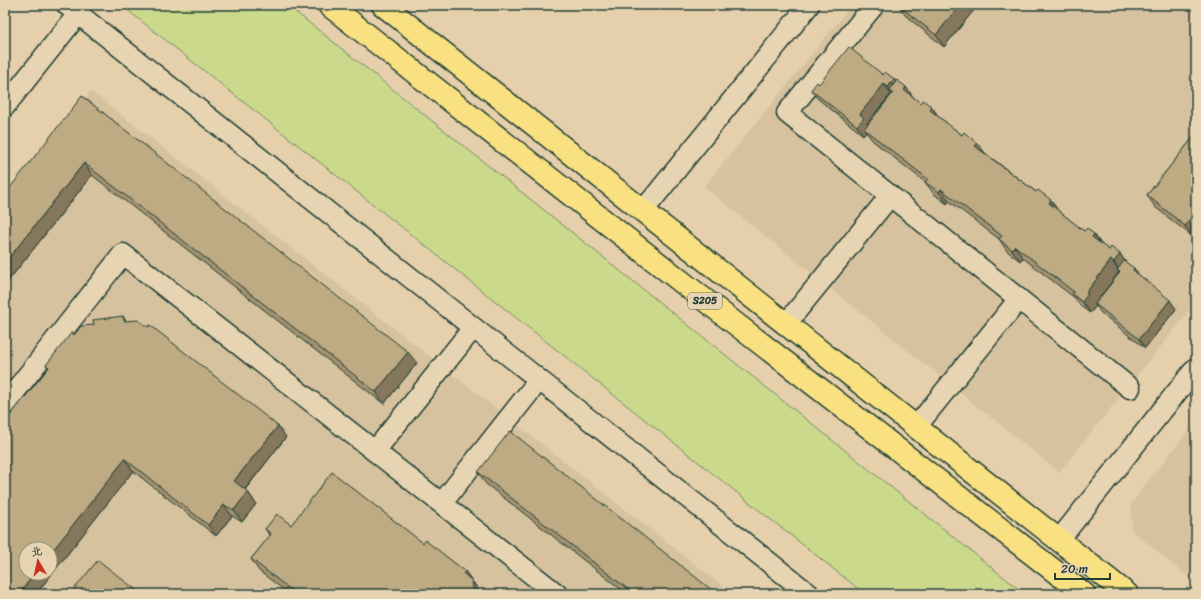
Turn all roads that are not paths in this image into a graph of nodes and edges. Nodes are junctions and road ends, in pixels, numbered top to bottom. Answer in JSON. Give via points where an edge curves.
{"nodes":[{"id":1,"x":329,"y":5,"type":"edge"},
{"id":2,"x":383,"y":5,"type":"edge"},
{"id":3,"x":809,"y":5,"type":"edge"},
{"id":4,"x":874,"y":5,"type":"edge"},
{"id":5,"x":72,"y":10,"type":"edge"},
{"id":6,"x":5,"y":106,"type":"edge"},
{"id":7,"x":890,"y":196,"type":"junction"},
{"id":8,"x":643,"y":211,"type":"junction"},
{"id":9,"x":1019,"y":299,"type":"junction"},
{"id":10,"x":786,"y":324,"type":"junction"},
{"id":11,"x":473,"y":328,"type":"junction"},
{"id":12,"x":1196,"y":368,"type":"edge"},
{"id":13,"x":539,"y":380,"type":"junction"},
{"id":14,"x":1130,"y":388,"type":"dead end"},
{"id":15,"x":5,"y":404,"type":"edge"},
{"id":16,"x":916,"y":427,"type":"junction"},
{"id":17,"x":375,"y":451,"type":"junction"},
{"id":18,"x":442,"y":503,"type":"junction"},
{"id":19,"x":1059,"y":540,"type":"junction"},
{"id":20,"x":557,"y":594,"type":"edge"},
{"id":21,"x":809,"y":594,"type":"edge"},
{"id":22,"x":1084,"y":594,"type":"edge"},
{"id":23,"x":1127,"y":594,"type":"edge"}],
"edges":[{"from":1,"to":22,"type":"main road","number":"S205"},
{"from":2,"to":8,"type":"main road","number":"S205"},
{"from":3,"to":8,"type":"street"},
{"from":4,"to":7,"type":"street","via":[[787,113]]},
{"from":5,"to":6,"type":"street"},
{"from":5,"to":11,"type":"street"},
{"from":7,"to":9,"type":"street"},
{"from":7,"to":10,"type":"street"},
{"from":8,"to":10,"type":"main road","number":"S205"},
{"from":9,"to":14,"type":"street"},
{"from":9,"to":16,"type":"street"},
{"from":10,"to":16,"type":"main road","number":"S205"},
{"from":11,"to":13,"type":"street"},
{"from":11,"to":17,"type":"street"},
{"from":12,"to":19,"type":"street"},
{"from":13,"to":18,"type":"street"},
{"from":13,"to":21,"type":"street"},
{"from":15,"to":17,"type":"street","via":[[123,254]]},
{"from":16,"to":19,"type":"main road","number":"S205"},
{"from":17,"to":18,"type":"street"},
{"from":18,"to":20,"type":"street"},
{"from":19,"to":23,"type":"main road","number":"S205"}]}
